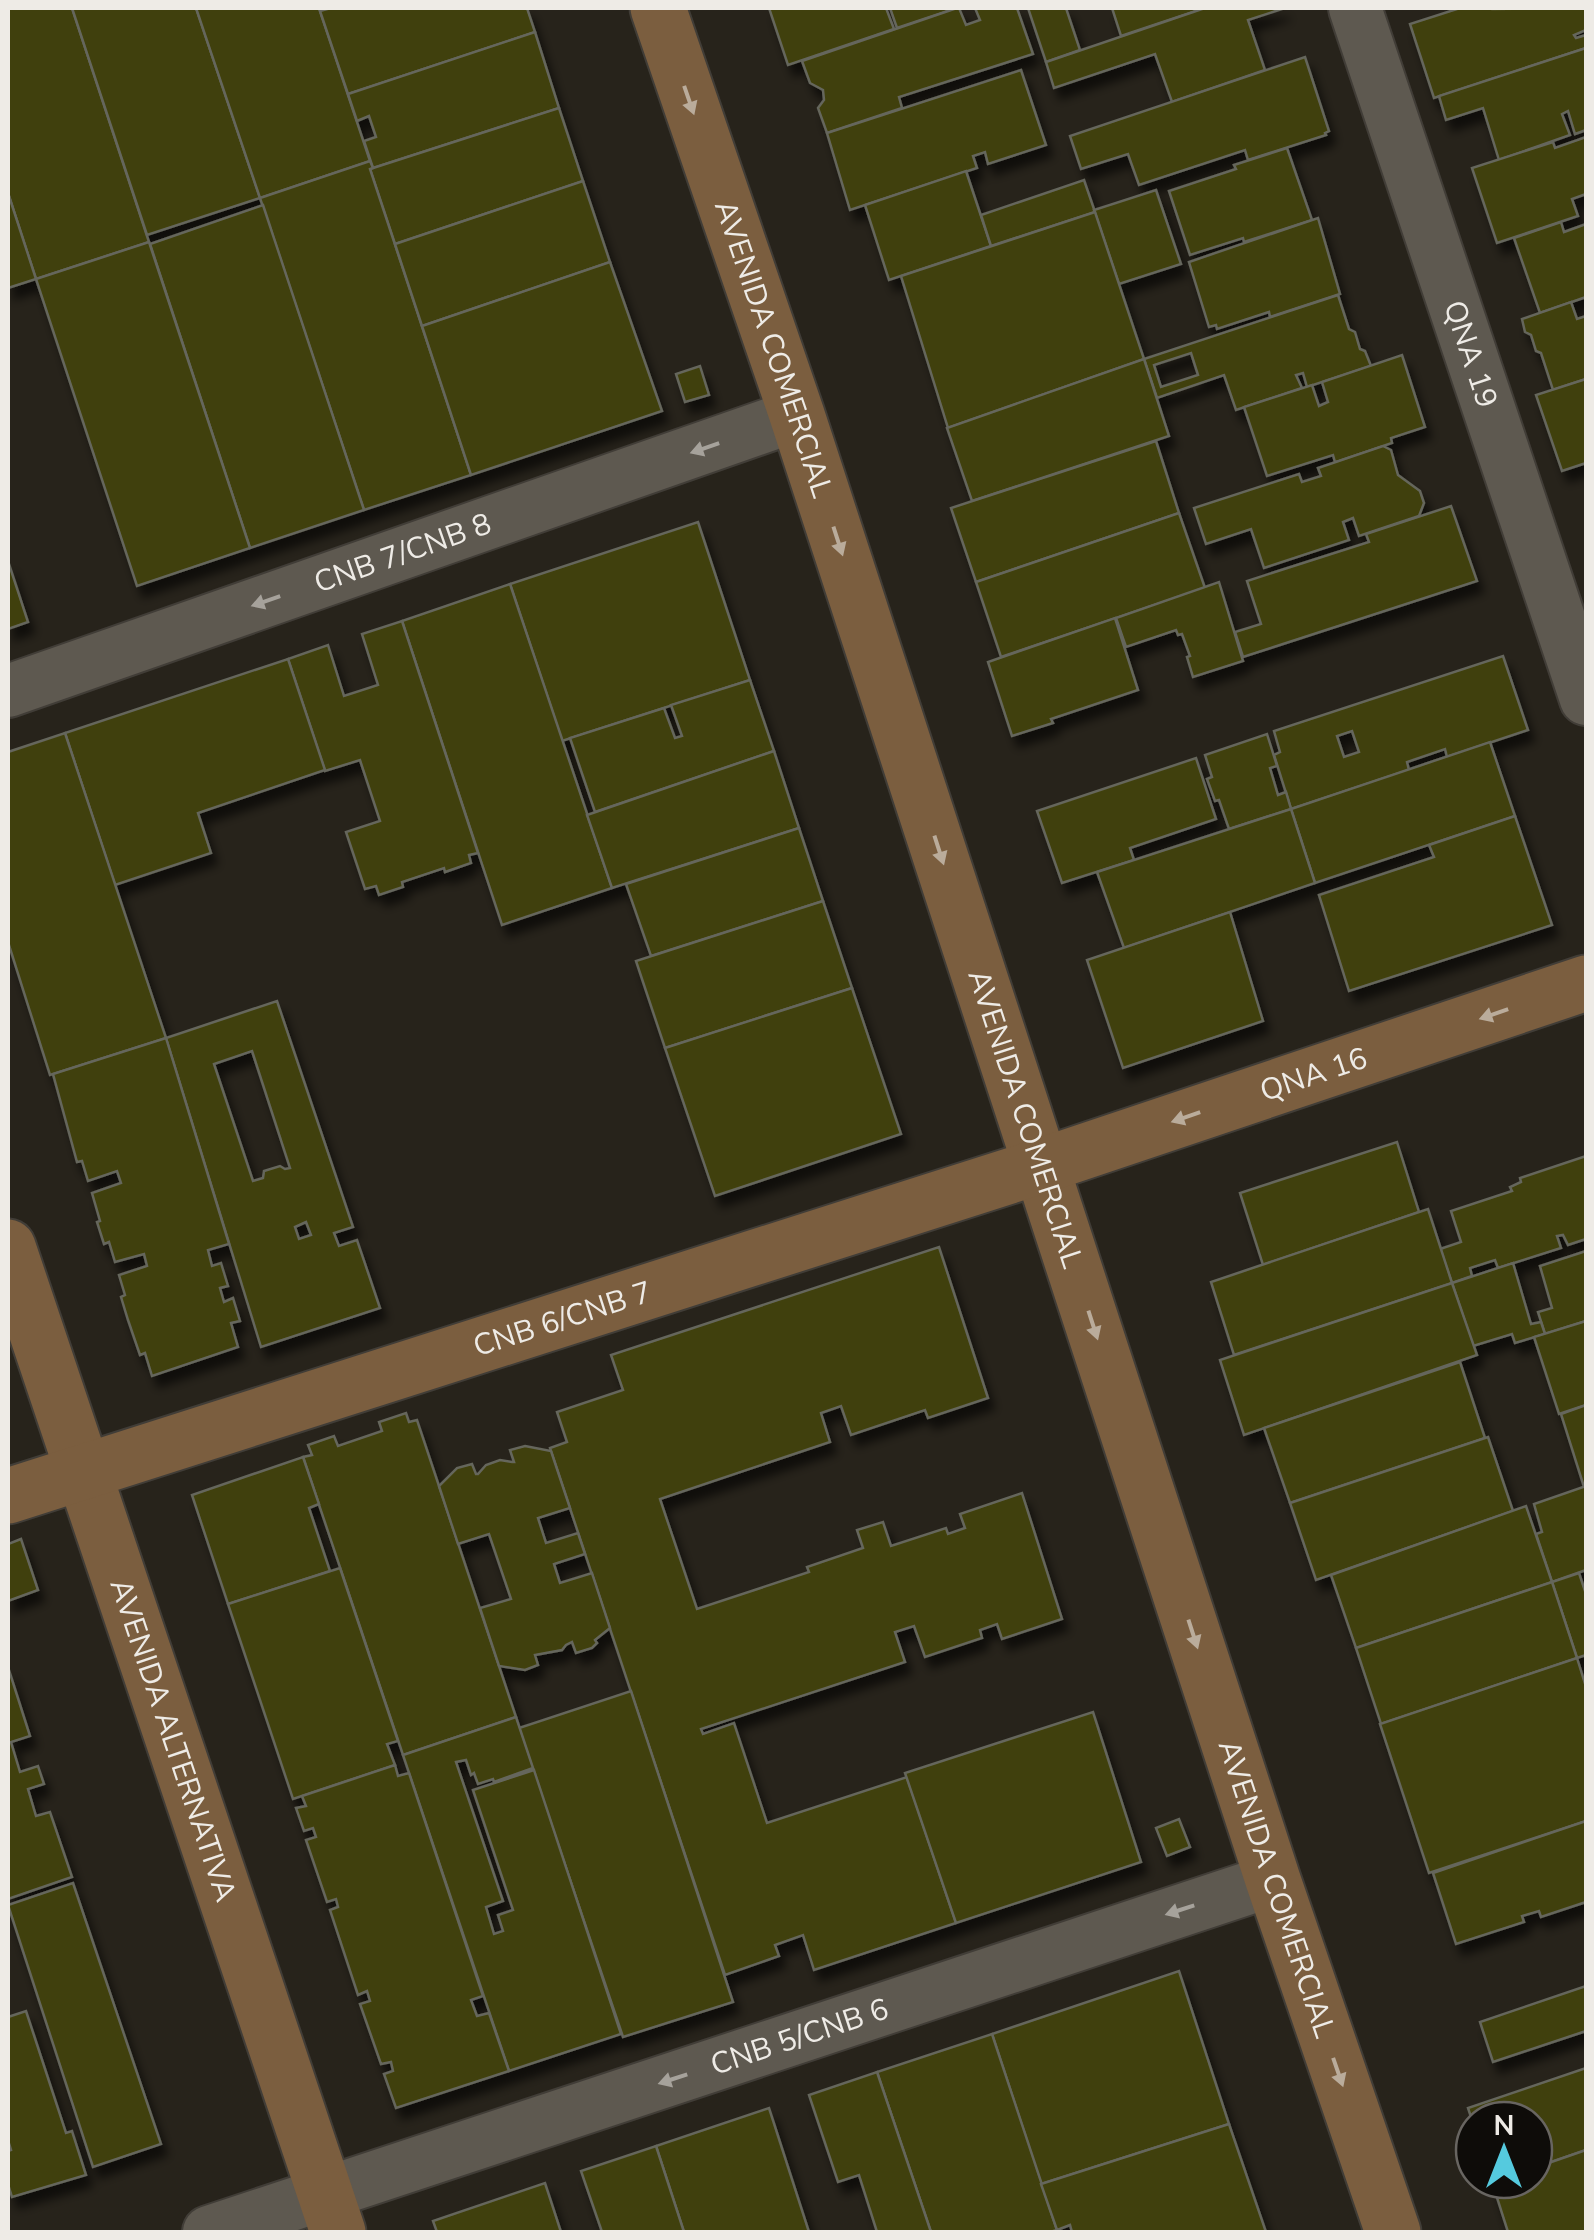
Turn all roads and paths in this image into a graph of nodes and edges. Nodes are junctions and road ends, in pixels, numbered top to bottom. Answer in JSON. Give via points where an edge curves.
{"nodes":[{"id":1,"x":658,"y":8,"type":"edge"},
{"id":2,"x":1355,"y":8,"type":"edge"},
{"id":3,"x":797,"y":416,"type":"junction"},
{"id":4,"x":8,"y":691,"type":"edge"},
{"id":5,"x":1586,"y":700,"type":"edge"},
{"id":6,"x":1586,"y":983,"type":"edge"},
{"id":7,"x":1042,"y":1166,"type":"junction"},
{"id":8,"x":8,"y":1247,"type":"edge"},
{"id":9,"x":84,"y":1471,"type":"junction"},
{"id":10,"x":8,"y":1496,"type":"edge"},
{"id":11,"x":1273,"y":1880,"type":"junction"},
{"id":12,"x":332,"y":2213,"type":"edge"},
{"id":13,"x":209,"y":2232,"type":"edge"},
{"id":14,"x":1393,"y":2232,"type":"edge"}],
"edges":[{"from":1,"to":3,"type":"street","name":"AVENIDA COMERCIAL","one_way":true},
{"from":2,"to":5,"type":"street","name":"QNA 19"},
{"from":3,"to":4,"type":"street","name":"CNB 7/CNB 8","one_way":true},
{"from":3,"to":7,"type":"street","name":"AVENIDA COMERCIAL","one_way":true},
{"from":6,"to":7,"type":"street","name":"QNA 16","one_way":true},
{"from":7,"to":9,"type":"street","name":"CNB 6/CNB 7"},
{"from":7,"to":11,"type":"street","name":"AVENIDA COMERCIAL","one_way":true},
{"from":8,"to":9,"type":"street","name":"AVENIDA ALTERNATIVA"},
{"from":9,"to":10,"type":"street","name":"CNB 6/CNB 7"},
{"from":9,"to":12,"type":"street","name":"AVENIDA ALTERNATIVA"},
{"from":11,"to":12,"type":"street","name":"CNB 5/CNB 6","one_way":true},
{"from":11,"to":14,"type":"street","name":"AVENIDA COMERCIAL","one_way":true},
{"from":12,"to":13,"type":"street","name":"CNB 5/CNB 6"}]}
